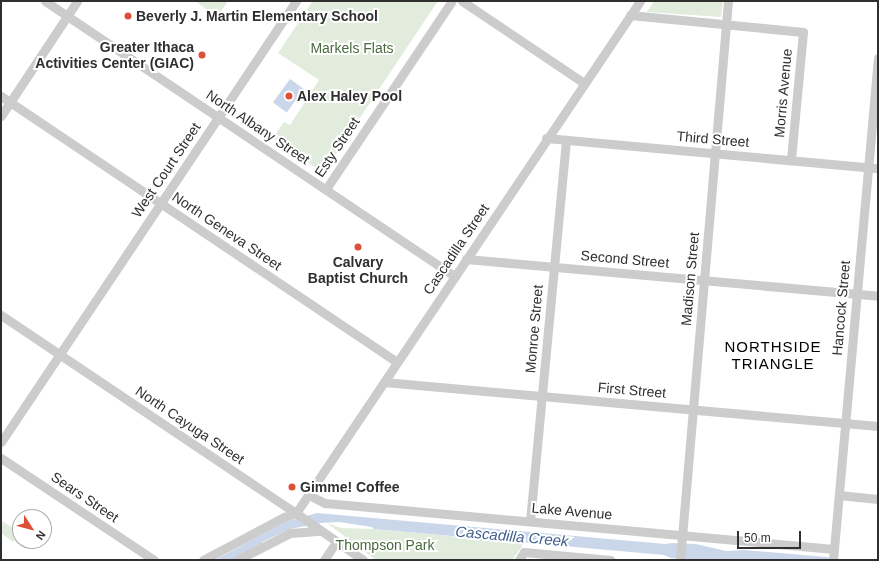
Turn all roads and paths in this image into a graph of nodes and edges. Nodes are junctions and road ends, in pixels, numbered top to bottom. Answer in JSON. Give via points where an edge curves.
{"nodes":[{"id":1,"x":45,"y":1,"type":"edge"},
{"id":2,"x":77,"y":1,"type":"edge"},
{"id":3,"x":296,"y":1,"type":"edge"},
{"id":4,"x":452,"y":1,"type":"edge"},
{"id":5,"x":462,"y":1,"type":"edge"},
{"id":6,"x":640,"y":1,"type":"edge"},
{"id":7,"x":728,"y":1,"type":"edge"},
{"id":8,"x":67,"y":16,"type":"junction"},
{"id":9,"x":630,"y":16,"type":"junction"},
{"id":10,"x":726,"y":24,"type":"junction"},
{"id":11,"x":878,"y":58,"type":"edge"},
{"id":12,"x":584,"y":83,"type":"junction"},
{"id":13,"x":1,"y":96,"type":"edge"},
{"id":14,"x":10,"y":102,"type":"junction"},
{"id":15,"x":1,"y":116,"type":"edge"},
{"id":16,"x":218,"y":118,"type":"junction"},
{"id":17,"x":546,"y":138,"type":"junction"},
{"id":18,"x":566,"y":140,"type":"junction"},
{"id":19,"x":715,"y":153,"type":"junction"},
{"id":20,"x":791,"y":160,"type":"junction"},
{"id":21,"x":868,"y":167,"type":"junction"},
{"id":22,"x":878,"y":168,"type":"edge"},
{"id":23,"x":326,"y":190,"type":"junction"},
{"id":24,"x":161,"y":203,"type":"junction"},
{"id":25,"x":466,"y":259,"type":"junction"},
{"id":26,"x":554,"y":267,"type":"junction"},
{"id":27,"x":455,"y":276,"type":"junction"},
{"id":28,"x":704,"y":280,"type":"junction"},
{"id":29,"x":857,"y":294,"type":"junction"},
{"id":30,"x":878,"y":296,"type":"edge"},
{"id":31,"x":1,"y":315,"type":"edge"},
{"id":32,"x":60,"y":354,"type":"junction"},
{"id":33,"x":397,"y":362,"type":"junction"},
{"id":34,"x":384,"y":382,"type":"junction"},
{"id":35,"x":542,"y":396,"type":"junction"},
{"id":36,"x":692,"y":409,"type":"junction"},
{"id":37,"x":846,"y":423,"type":"junction"},
{"id":38,"x":878,"y":426,"type":"edge"},
{"id":39,"x":1,"y":442,"type":"edge"},
{"id":40,"x":1,"y":458,"type":"edge"},
{"id":41,"x":309,"y":495,"type":"junction"},
{"id":42,"x":839,"y":495,"type":"junction"},
{"id":43,"x":878,"y":499,"type":"edge"},
{"id":44,"x":296,"y":513,"type":"junction"},
{"id":45,"x":530,"y":521,"type":"junction"},
{"id":46,"x":321,"y":531,"type":"junction"},
{"id":47,"x":682,"y":538,"type":"junction"},
{"id":48,"x":336,"y":542,"type":"junction"},
{"id":49,"x":834,"y":554,"type":"edge"},
{"id":50,"x":154,"y":560,"type":"edge"},
{"id":51,"x":203,"y":560,"type":"edge"},
{"id":52,"x":236,"y":560,"type":"edge"},
{"id":53,"x":324,"y":560,"type":"edge"},
{"id":54,"x":363,"y":560,"type":"edge"},
{"id":55,"x":519,"y":560,"type":"edge"},
{"id":56,"x":611,"y":560,"type":"edge"},
{"id":57,"x":680,"y":560,"type":"edge"}],
"edges":[{"from":1,"to":8,"type":"street","name":"North Albany Street"},
{"from":2,"to":8,"type":"street"},
{"from":3,"to":16,"type":"street","name":"West Court Street"},
{"from":4,"to":23,"type":"street","name":"Esty Street"},
{"from":5,"to":12,"type":"street"},
{"from":6,"to":9,"type":"street","name":"Cascadilla Street"},
{"from":7,"to":10,"type":"street","name":"Madison Street"},
{"from":8,"to":14,"type":"street"},
{"from":8,"to":16,"type":"street","name":"North Albany Street"},
{"from":9,"to":10,"type":"street"},
{"from":9,"to":12,"type":"street","name":"Cascadilla Street"},
{"from":10,"to":19,"type":"street","name":"Madison Street"},
{"from":10,"to":20,"type":"street","name":"Morris Avenue","via":[[803,32]]},
{"from":11,"to":21,"type":"street","name":"Hancock Street"},
{"from":12,"to":17,"type":"street","name":"Cascadilla Street"},
{"from":13,"to":14,"type":"street","name":"North Geneva Street"},
{"from":14,"to":15,"type":"street"},
{"from":14,"to":24,"type":"street","name":"North Geneva Street"},
{"from":16,"to":23,"type":"street","name":"North Albany Street"},
{"from":16,"to":24,"type":"street","name":"West Court Street"},
{"from":17,"to":18,"type":"street","name":"Third Street"},
{"from":17,"to":25,"type":"street","name":"Cascadilla Street"},
{"from":18,"to":19,"type":"street","name":"Third Street"},
{"from":18,"to":26,"type":"street","name":"Monroe Street"},
{"from":19,"to":20,"type":"street","name":"Third Street"},
{"from":19,"to":28,"type":"street","name":"Madison Street"},
{"from":20,"to":21,"type":"street","name":"Third Street"},
{"from":21,"to":22,"type":"street","name":"Third Street"},
{"from":21,"to":29,"type":"street","name":"Hancock Street"},
{"from":23,"to":27,"type":"street","name":"North Albany Street"},
{"from":24,"to":32,"type":"street","name":"West Court Street"},
{"from":24,"to":33,"type":"street","name":"North Geneva Street"},
{"from":25,"to":26,"type":"street","name":"Second Street"},
{"from":25,"to":27,"type":"street","name":"Cascadilla Street"},
{"from":26,"to":28,"type":"street","name":"Second Street"},
{"from":26,"to":35,"type":"street","name":"Monroe Street"},
{"from":27,"to":33,"type":"street","name":"Cascadilla Street"},
{"from":28,"to":29,"type":"street","name":"Second Street"},
{"from":28,"to":36,"type":"street","name":"Madison Street"},
{"from":29,"to":30,"type":"street","name":"Second Street"},
{"from":29,"to":37,"type":"street","name":"Hancock Street"},
{"from":31,"to":32,"type":"street","name":"North Cayuga Street"},
{"from":32,"to":39,"type":"street","name":"West Court Street"},
{"from":32,"to":44,"type":"street","name":"North Cayuga Street"},
{"from":33,"to":34,"type":"street","name":"Cascadilla Street"},
{"from":34,"to":35,"type":"street","name":"First Street"},
{"from":34,"to":41,"type":"street","name":"Cascadilla Street"},
{"from":35,"to":36,"type":"street","name":"First Street"},
{"from":35,"to":45,"type":"street","name":"Monroe Street"},
{"from":36,"to":37,"type":"street","name":"First Street"},
{"from":36,"to":47,"type":"street","name":"Madison Street"},
{"from":37,"to":38,"type":"street","name":"First Street"},
{"from":37,"to":42,"type":"street","name":"Hancock Street"},
{"from":40,"to":50,"type":"street","name":"Sears Street"},
{"from":41,"to":44,"type":"street","name":"Cascadilla Street"},
{"from":41,"to":45,"type":"street","name":"Lake Avenue","via":[[325,503]]},
{"from":42,"to":43,"type":"street"},
{"from":42,"to":49,"type":"street","name":"Hancock Street"},
{"from":44,"to":46,"type":"street","name":"North Cayuga Street"},
{"from":44,"to":51,"type":"street"},
{"from":45,"to":47,"type":"street","name":"Lake Avenue"},
{"from":46,"to":48,"type":"street","name":"North Cayuga Street"},
{"from":46,"to":52,"type":"street","via":[[290,533]]},
{"from":47,"to":49,"type":"street","name":"Lake Avenue"},
{"from":47,"to":57,"type":"street","name":"Madison Street"},
{"from":48,"to":53,"type":"street"},
{"from":48,"to":54,"type":"street","name":"North Cayuga Street"},
{"from":55,"to":56,"type":"street","via":[[524,552]]}]}
